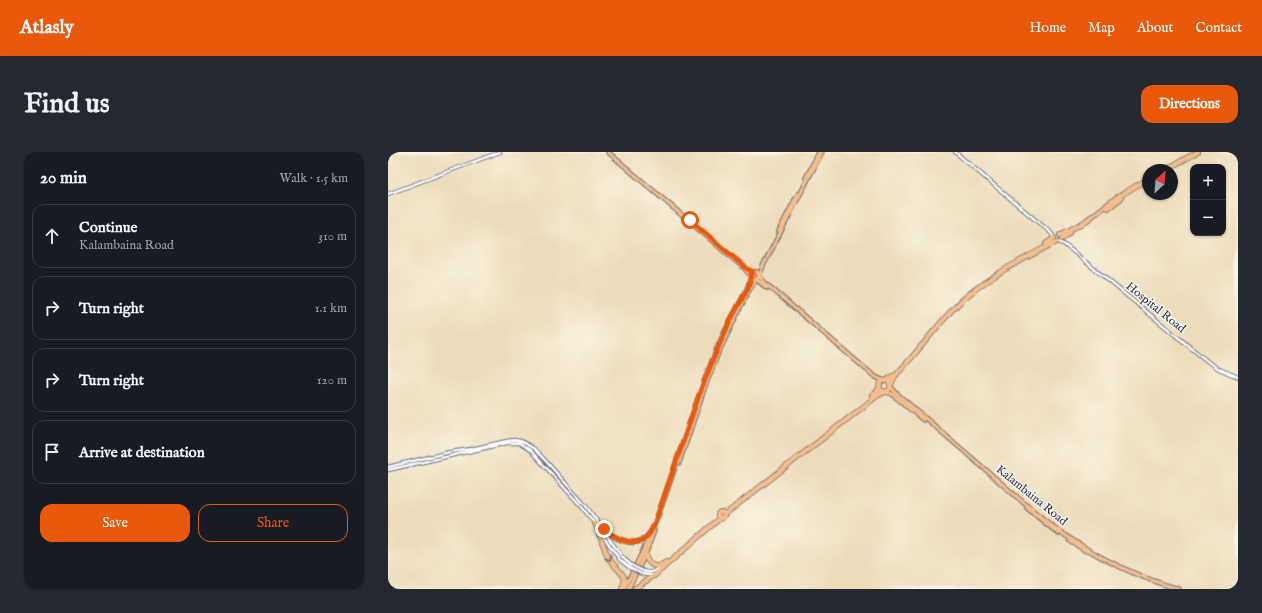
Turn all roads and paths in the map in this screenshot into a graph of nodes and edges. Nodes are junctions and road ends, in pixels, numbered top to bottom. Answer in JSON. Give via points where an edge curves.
{"nodes":[{"id":1,"x":500,"y":152,"type":"edge"},
{"id":2,"x":608,"y":152,"type":"edge"},
{"id":3,"x":612,"y":152,"type":"edge"},
{"id":4,"x":821,"y":152,"type":"edge"},
{"id":5,"x":955,"y":152,"type":"edge"},
{"id":6,"x":1198,"y":152,"type":"edge"},
{"id":7,"x":1203,"y":152,"type":"edge"},
{"id":8,"x":1176,"y":164,"type":"edge"},
{"id":9,"x":1178,"y":166,"type":"edge"},
{"id":10,"x":1142,"y":183,"type":"edge"},
{"id":11,"x":1142,"y":185,"type":"edge"},
{"id":12,"x":388,"y":194,"type":"edge"},
{"id":13,"x":1056,"y":238,"type":"junction"},
{"id":14,"x":754,"y":272,"type":"junction"},
{"id":15,"x":751,"y":276,"type":"junction"},
{"id":16,"x":758,"y":278,"type":"junction"},
{"id":17,"x":1238,"y":377,"type":"edge"},
{"id":18,"x":885,"y":381,"type":"junction"},
{"id":19,"x":880,"y":386,"type":"junction"},
{"id":20,"x":891,"y":386,"type":"junction"},
{"id":21,"x":885,"y":392,"type":"junction"},
{"id":22,"x":388,"y":469,"type":"edge"},
{"id":23,"x":723,"y":514,"type":"junction"},
{"id":24,"x":719,"y":517,"type":"junction"},
{"id":25,"x":597,"y":524,"type":"junction"},
{"id":26,"x":654,"y":526,"type":"junction"},
{"id":27,"x":645,"y":555,"type":"junction"},
{"id":28,"x":663,"y":564,"type":"junction"},
{"id":29,"x":642,"y":572,"type":"junction"},
{"id":30,"x":659,"y":572,"type":"junction"},
{"id":31,"x":623,"y":589,"type":"edge"},
{"id":32,"x":628,"y":589,"type":"edge"},
{"id":33,"x":634,"y":589,"type":"edge"},
{"id":34,"x":1171,"y":589,"type":"edge"},
{"id":35,"x":1178,"y":589,"type":"edge"}],
"edges":[{"from":1,"to":12,"type":"street"},
{"from":2,"to":15,"type":"main road"},
{"from":3,"to":14,"type":"main road"},
{"from":4,"to":14,"type":"main road","via":[[759,269]]},
{"from":4,"to":16,"type":"main road"},
{"from":5,"to":13,"type":"street"},
{"from":6,"to":8,"type":"highway"},
{"from":7,"to":9,"type":"highway"},
{"from":10,"to":13,"type":"highway","via":[[1083,223]]},
{"from":11,"to":13,"type":"highway","via":[[1124,195],[1094,219]]},
{"from":13,"to":17,"type":"street","name":"Hospital Road","via":[[1207,361]]},
{"from":13,"to":18,"type":"highway","via":[[1000,270],[969,292],[956,303],[893,376]]},
{"from":13,"to":20,"type":"highway","via":[[1050,245],[1008,268],[974,291],[946,317],[895,376]]},
{"from":14,"to":15,"type":"main road"},
{"from":14,"to":16,"type":"main road","via":[[758,273]]},
{"from":15,"to":16,"type":"main road","via":[[753,280]]},
{"from":15,"to":26,"type":"main road","via":[[748,288],[730,321],[699,395]]},
{"from":16,"to":18,"type":"main road","via":[[874,376]]},
{"from":16,"to":19,"type":"main road"},
{"from":16,"to":27,"type":"main road","via":[[718,353]]},
{"from":18,"to":19,"type":"highway"},
{"from":18,"to":20,"type":"highway"},
{"from":19,"to":21,"type":"highway"},
{"from":19,"to":23,"type":"highway","via":[[874,394],[828,432]]},
{"from":20,"to":21,"type":"highway","via":[[890,390]]},
{"from":20,"to":35,"type":"main road","name":"Kalambaina Road","via":[[896,393],[1055,528],[1123,568]]},
{"from":21,"to":23,"type":"highway","via":[[876,396]]},
{"from":21,"to":34,"type":"main road","via":[[896,397],[1052,529],[1108,563]]},
{"from":22,"to":25,"type":"street","via":[[507,443],[519,443],[537,456]]},
{"from":23,"to":24,"type":"highway","via":[[719,513]]},
{"from":24,"to":28,"type":"highway"},
{"from":24,"to":30,"type":"highway"},
{"from":25,"to":26,"type":"main road","via":[[610,534],[632,543],[646,538]]},
{"from":25,"to":29,"type":"street","bridge":true,"via":[[620,560]]},
{"from":25,"to":31,"type":"highway","one_way":true,"via":[[608,558],[623,575]]},
{"from":26,"to":31,"type":"main road"},
{"from":27,"to":28,"type":"highway","via":[[653,566]]},
{"from":27,"to":32,"type":"main road"},
{"from":28,"to":29,"type":"street","via":[[653,572]]},
{"from":29,"to":30,"type":"street","via":[[650,576]]},
{"from":30,"to":33,"type":"highway"}]}
